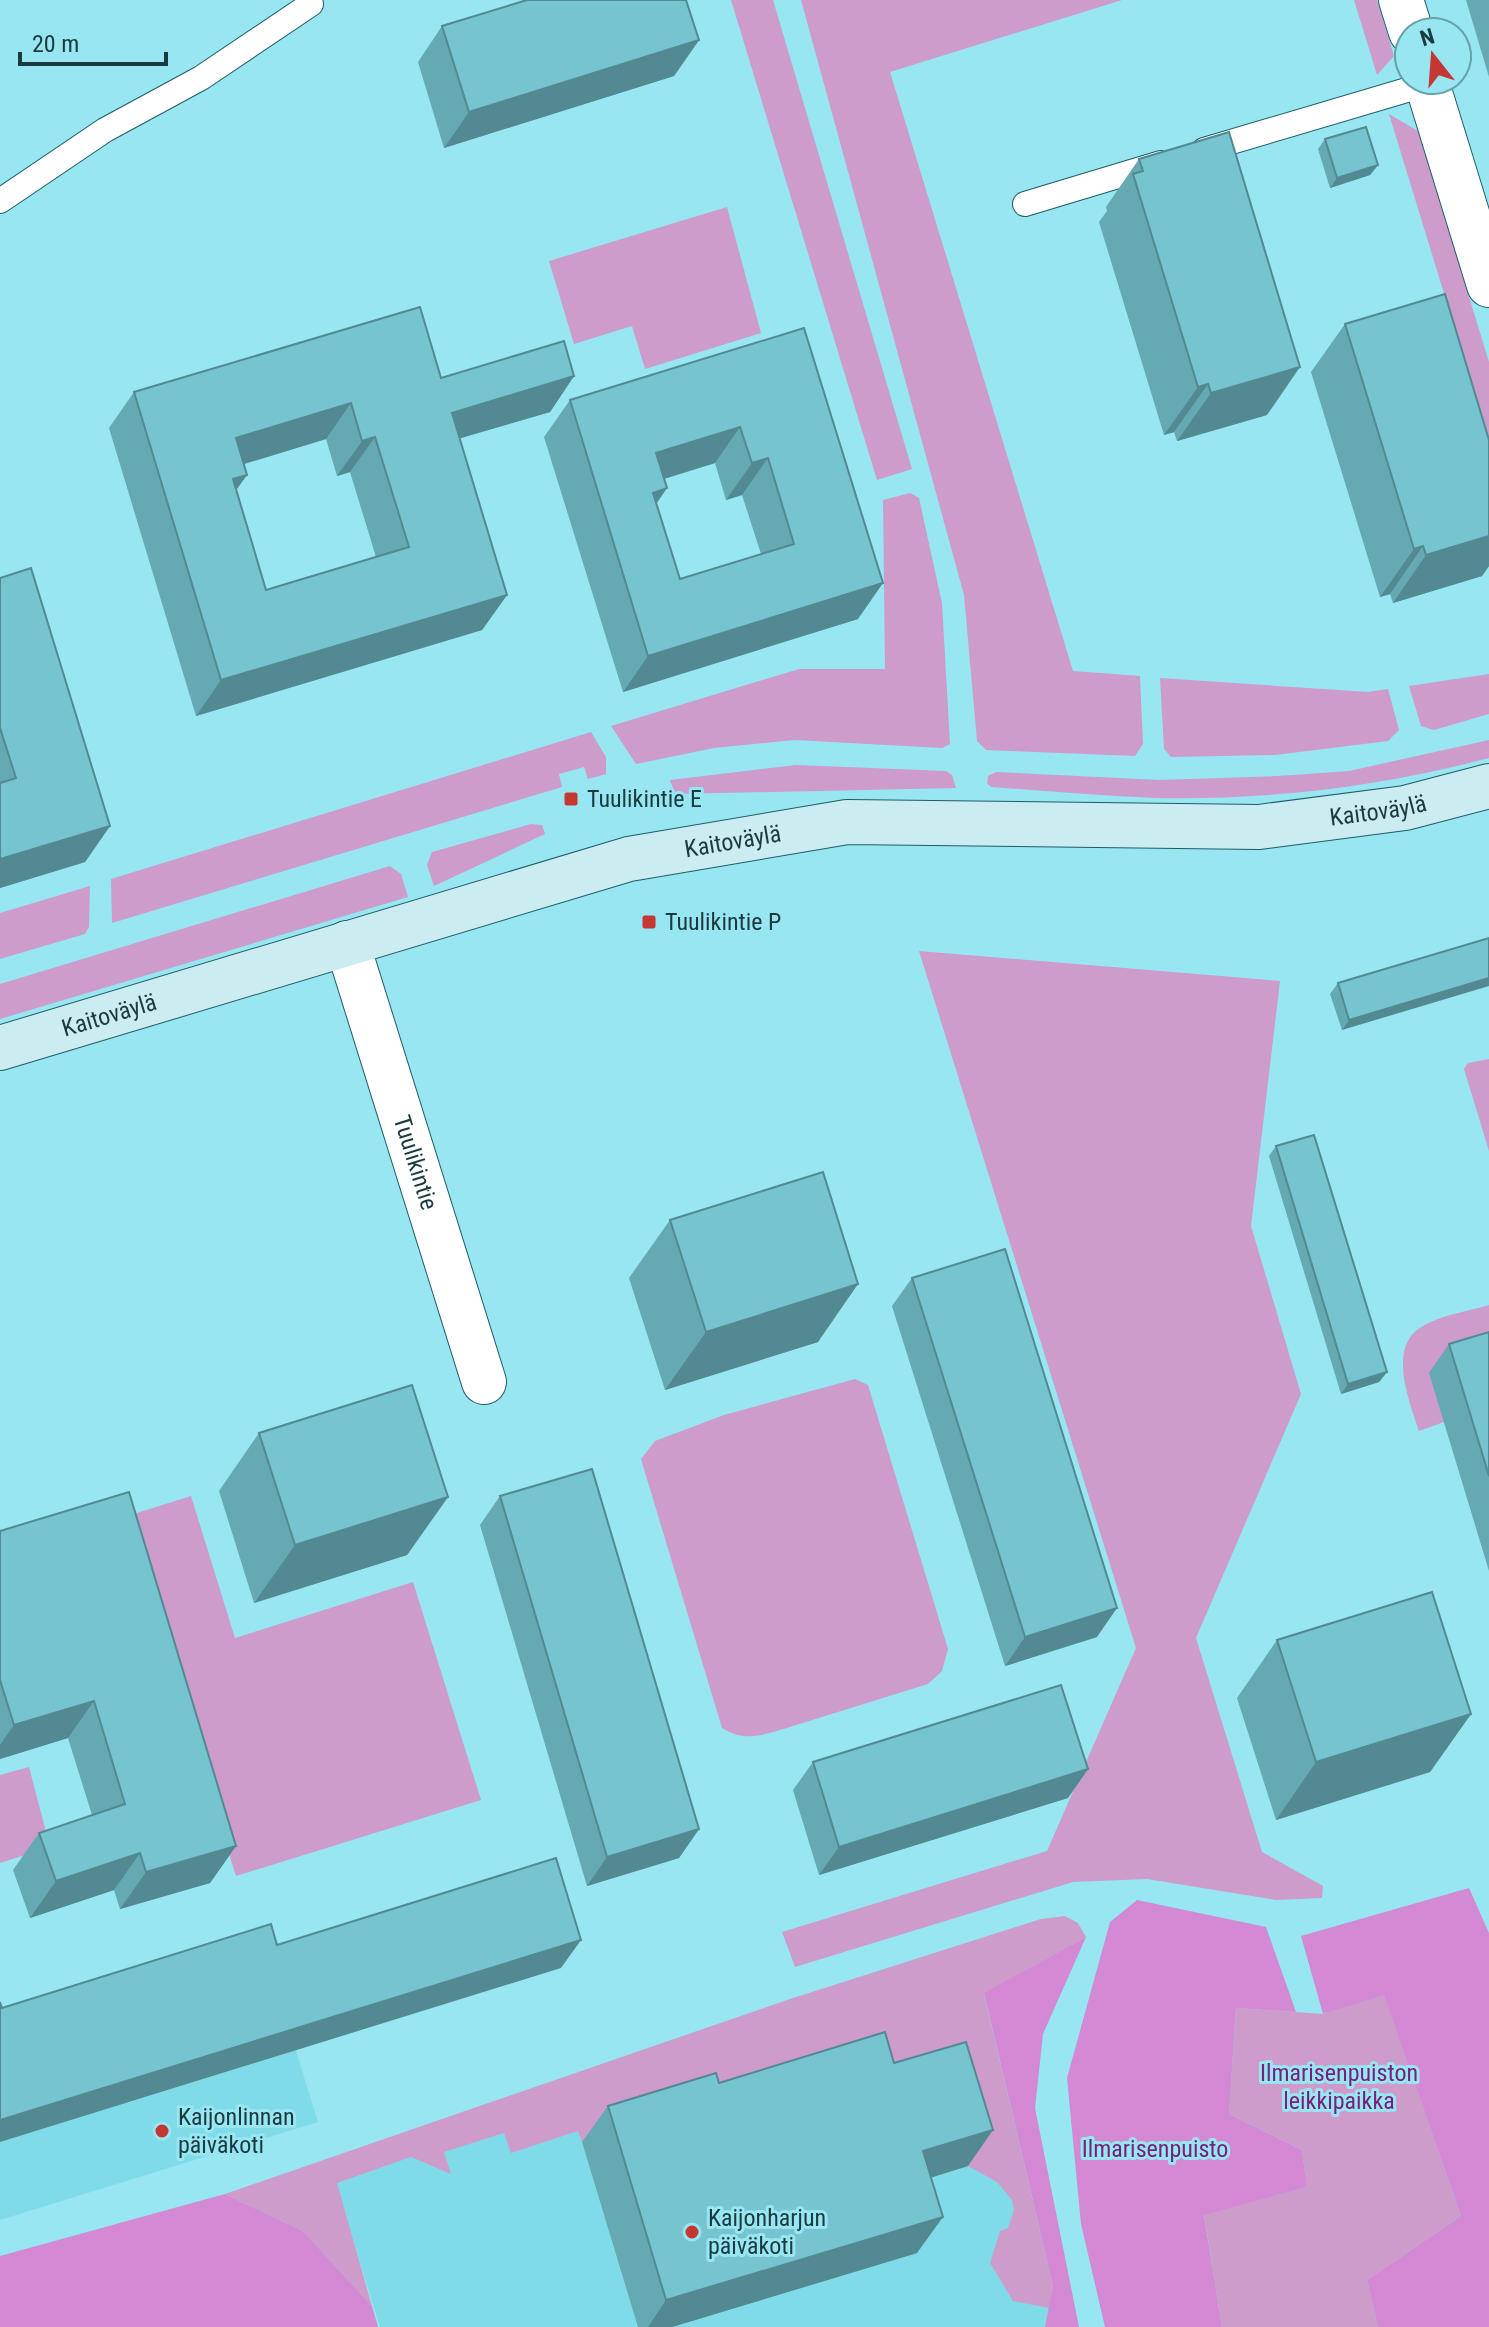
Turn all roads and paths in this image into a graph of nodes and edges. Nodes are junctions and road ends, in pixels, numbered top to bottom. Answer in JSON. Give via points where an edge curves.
{"nodes":[{"id":1,"x":311,"y":4,"type":"dead end"},
{"id":2,"x":1393,"y":92,"type":"edge"},
{"id":3,"x":1430,"y":96,"type":"edge"},
{"id":4,"x":0,"y":201,"type":"edge"},
{"id":5,"x":1025,"y":204,"type":"dead end"},
{"id":6,"x":1489,"y":285,"type":"edge"},
{"id":7,"x":1489,"y":786,"type":"edge"},
{"id":8,"x":347,"y":943,"type":"junction"},
{"id":9,"x":0,"y":1048,"type":"edge"},
{"id":10,"x":484,"y":1382,"type":"dead end"}],
"edges":[{"from":1,"to":4,"type":"lane"},
{"from":2,"to":5,"type":"lane"},
{"from":3,"to":6,"type":"street"},
{"from":7,"to":8,"type":"street","name":"Kaitoväylä","via":[[1405,808],[1259,827],[847,822],[629,859]]},
{"from":8,"to":9,"type":"street","name":"Kaitoväylä"},
{"from":8,"to":10,"type":"street","name":"Tuulikintie"}]}
